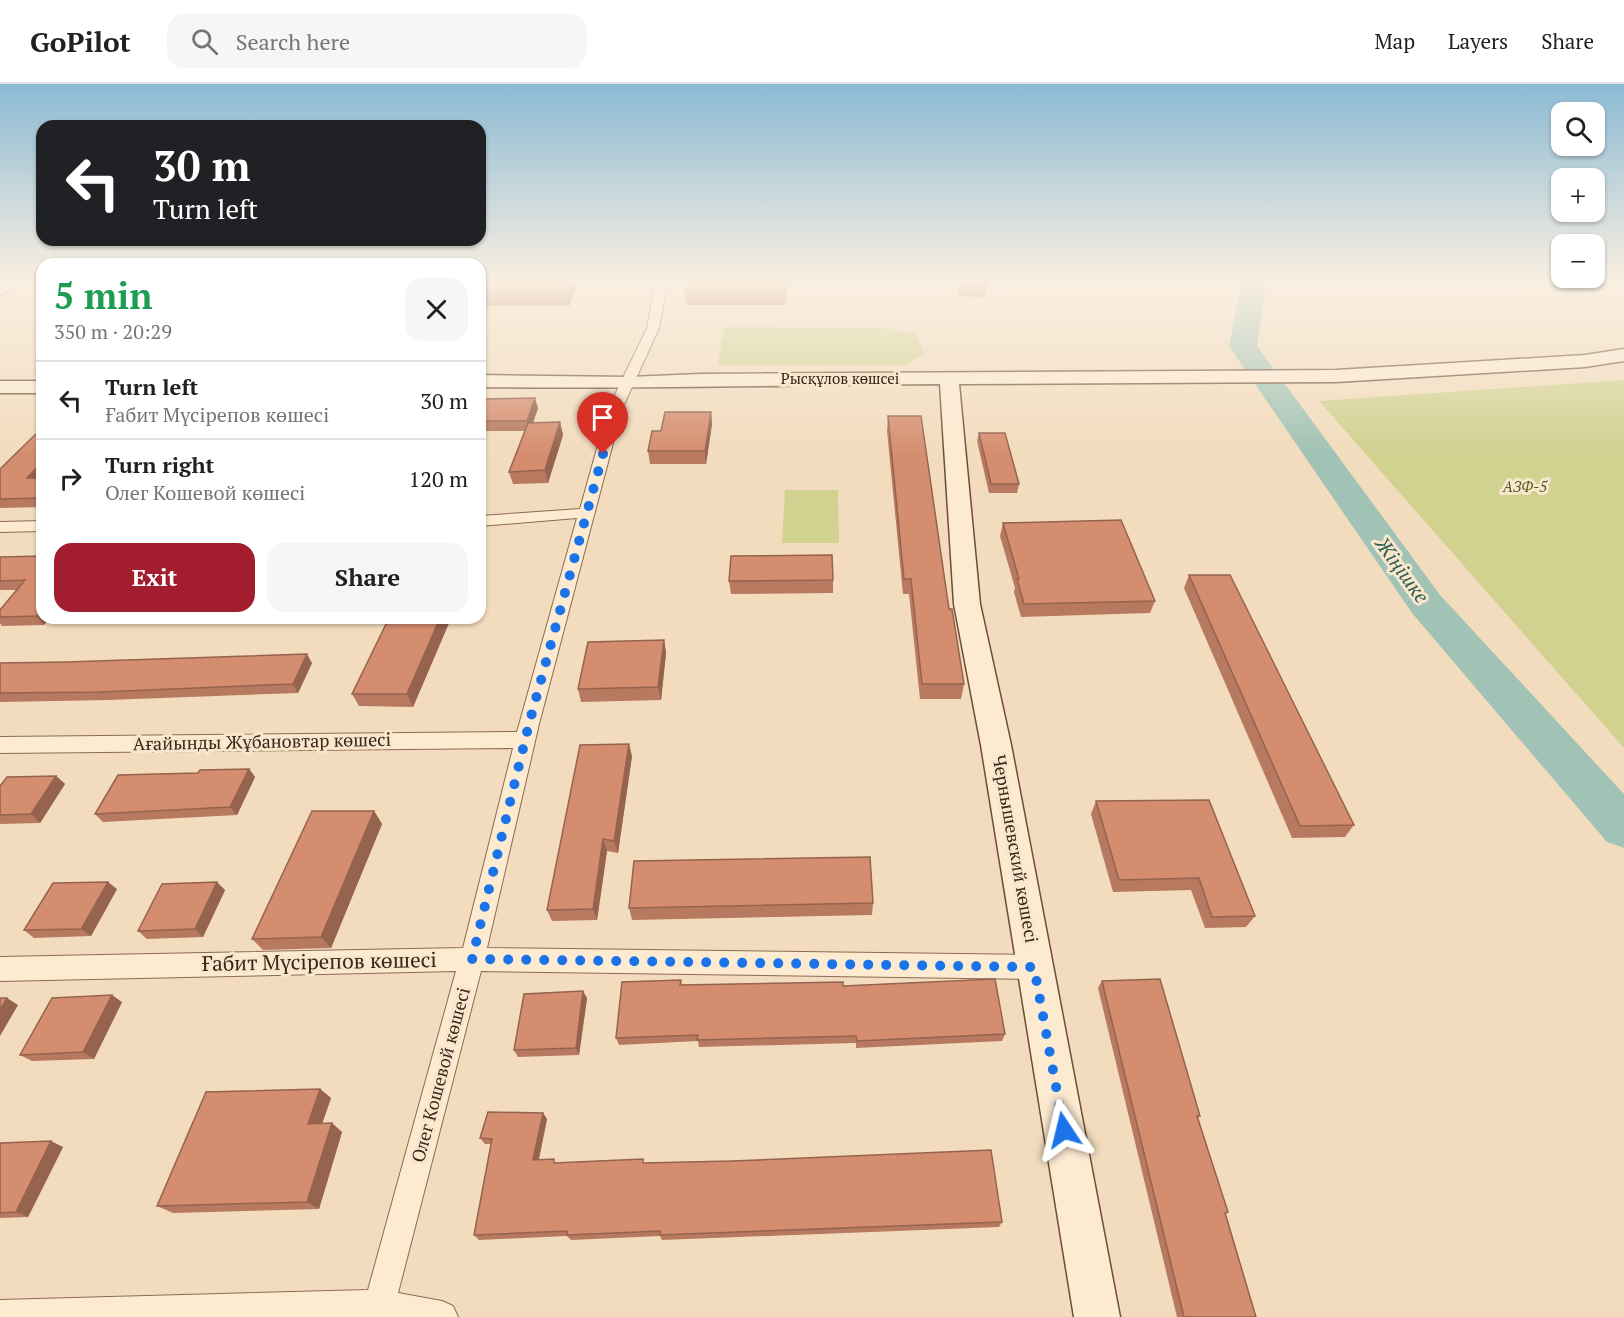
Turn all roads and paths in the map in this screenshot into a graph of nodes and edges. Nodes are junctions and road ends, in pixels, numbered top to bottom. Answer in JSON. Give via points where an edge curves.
{"nodes":[{"id":1,"x":648,"y":339,"type":"edge"},
{"id":2,"x":1624,"y":355,"type":"edge"},
{"id":3,"x":949,"y":379,"type":"junction"},
{"id":4,"x":486,"y":381,"type":"edge"},
{"id":5,"x":629,"y":383,"type":"junction"},
{"id":6,"x":0,"y":387,"type":"edge"},
{"id":7,"x":36,"y":387,"type":"edge"},
{"id":8,"x":586,"y":513,"type":"junction"},
{"id":9,"x":486,"y":521,"type":"edge"},
{"id":10,"x":36,"y":526,"type":"edge"},
{"id":11,"x":0,"y":527,"type":"edge"},
{"id":12,"x":525,"y":740,"type":"junction"},
{"id":13,"x":0,"y":745,"type":"edge"},
{"id":14,"x":472,"y":959,"type":"junction"},
{"id":15,"x":1034,"y":967,"type":"junction"},
{"id":16,"x":0,"y":969,"type":"edge"},
{"id":17,"x":377,"y":1311,"type":"edge"},
{"id":18,"x":0,"y":1316,"type":"edge"},
{"id":19,"x":442,"y":1317,"type":"edge"},
{"id":20,"x":1097,"y":1317,"type":"edge"}],
"edges":[{"from":1,"to":5,"type":"street","name":"Олег Кошевой көшесі"},
{"from":2,"to":3,"type":"street","name":"Рысқұлов көшсеі","via":[[1585,361],[1336,376]]},
{"from":3,"to":5,"type":"street","name":"Рысқұлов көшсеі"},
{"from":3,"to":15,"type":"street","name":"Чернышевский көшесі","via":[[967,604],[1034,949]]},
{"from":4,"to":5,"type":"street","name":"Рысқұлов көшсеі"},
{"from":5,"to":8,"type":"street","name":"Олег Кошевой көшесі","via":[[615,409]]},
{"from":6,"to":7,"type":"street"},
{"from":8,"to":9,"type":"street"},
{"from":8,"to":12,"type":"street","name":"Олег Кошевой көшесі"},
{"from":10,"to":11,"type":"street"},
{"from":12,"to":13,"type":"street","name":"Ағайынды Жұбановтар көшесі"},
{"from":12,"to":14,"type":"street","name":"Олег Кошевой көшесі"},
{"from":14,"to":15,"type":"street","name":"Ғабит Мүсірепов көшесі"},
{"from":14,"to":16,"type":"street","name":"Ғабит Мүсірепов көшесі"},
{"from":14,"to":17,"type":"street","name":"Олег Кошевой көшесі"},
{"from":15,"to":20,"type":"street","name":"Чернышевский көшесі"},
{"from":17,"to":18,"type":"street"},
{"from":17,"to":19,"type":"street"}]}
